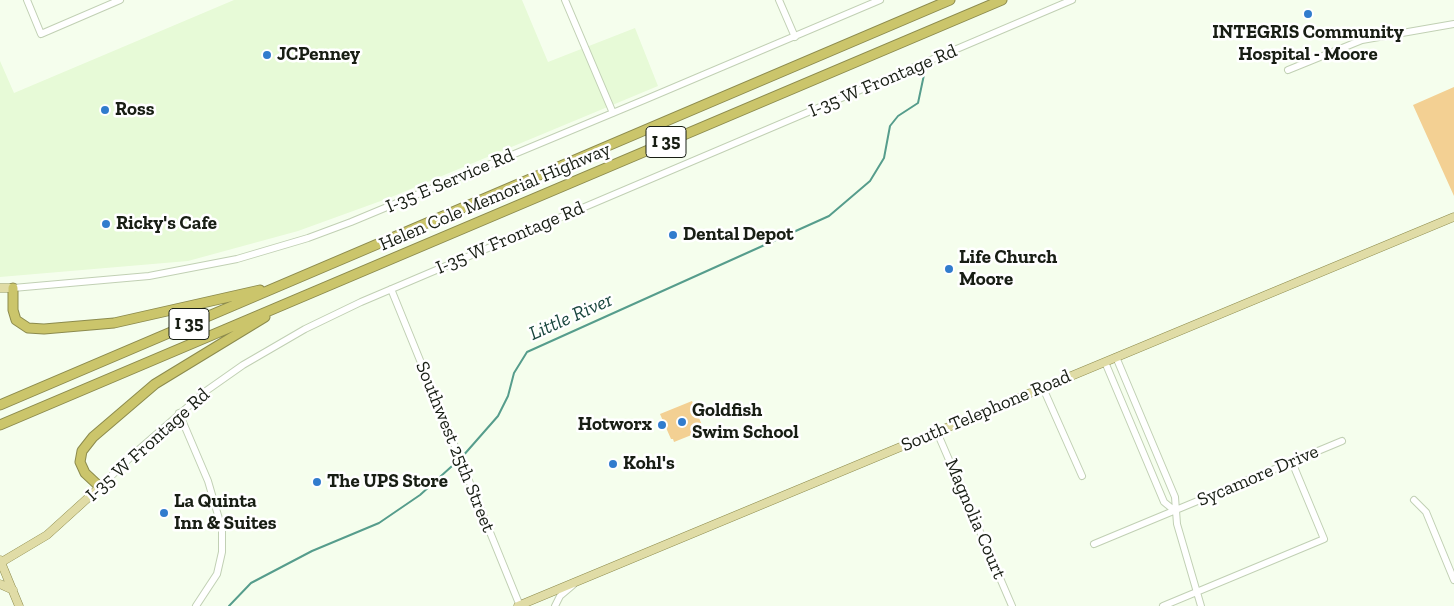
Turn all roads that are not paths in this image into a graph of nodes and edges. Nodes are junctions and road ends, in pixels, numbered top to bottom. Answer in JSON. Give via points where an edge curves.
{"nodes":[{"id":1,"x":27,"y":0,"type":"edge"},
{"id":2,"x":118,"y":0,"type":"edge"},
{"id":3,"x":565,"y":0,"type":"edge"},
{"id":4,"x":779,"y":0,"type":"edge"},
{"id":5,"x":880,"y":0,"type":"edge"},
{"id":6,"x":950,"y":0,"type":"edge"},
{"id":7,"x":1002,"y":0,"type":"edge"},
{"id":8,"x":1072,"y":0,"type":"edge"},
{"id":9,"x":1454,"y":24,"type":"edge"},
{"id":10,"x":794,"y":36,"type":"junction"},
{"id":11,"x":1288,"y":70,"type":"dead end"},
{"id":12,"x":613,"y":113,"type":"junction"},
{"id":13,"x":1454,"y":217,"type":"edge"},
{"id":14,"x":282,"y":285,"type":"junction"},
{"id":15,"x":0,"y":288,"type":"edge"},
{"id":16,"x":13,"y":288,"type":"junction"},
{"id":17,"x":391,"y":289,"type":"junction"},
{"id":18,"x":290,"y":302,"type":"junction"},
{"id":19,"x":1116,"y":357,"type":"junction"},
{"id":20,"x":1105,"y":362,"type":"junction"},
{"id":21,"x":1043,"y":388,"type":"junction"},
{"id":22,"x":0,"y":405,"type":"edge"},
{"id":23,"x":179,"y":413,"type":"junction"},
{"id":24,"x":0,"y":425,"type":"edge"},
{"id":25,"x":937,"y":432,"type":"junction"},
{"id":26,"x":1342,"y":441,"type":"dead end"},
{"id":27,"x":1292,"y":462,"type":"junction"},
{"id":28,"x":1082,"y":476,"type":"dead end"},
{"id":29,"x":100,"y":487,"type":"junction"},
{"id":30,"x":1414,"y":500,"type":"dead end"},
{"id":31,"x":1175,"y":511,"type":"junction"},
{"id":32,"x":1094,"y":544,"type":"dead end"},
{"id":33,"x":0,"y":562,"type":"edge"},
{"id":34,"x":1454,"y":580,"type":"edge"},
{"id":35,"x":576,"y":582,"type":"junction"},
{"id":36,"x":0,"y":584,"type":"edge"},
{"id":37,"x":12,"y":590,"type":"junction"},
{"id":38,"x":1196,"y":592,"type":"junction"},
{"id":39,"x":19,"y":606,"type":"edge"},
{"id":40,"x":196,"y":606,"type":"edge"},
{"id":41,"x":520,"y":606,"type":"edge"},
{"id":42,"x":555,"y":606,"type":"edge"},
{"id":43,"x":1012,"y":606,"type":"edge"},
{"id":44,"x":1163,"y":606,"type":"edge"},
{"id":45,"x":1201,"y":606,"type":"edge"}],
"edges":[{"from":1,"to":2,"type":"street","via":[[40,34]]},
{"from":3,"to":12,"type":"street"},
{"from":4,"to":10,"type":"street"},
{"from":5,"to":10,"type":"street","name":"I-35 E Service Rd"},
{"from":6,"to":14,"type":"highway","name":"Helen Cole Memorial Highway","number":"I 35"},
{"from":7,"to":18,"type":"highway","name":"Helen Cole Memorial Highway","number":"I 35"},
{"from":8,"to":17,"type":"street","name":"I-35 W Frontage Rd"},
{"from":9,"to":11,"type":"street","via":[[1362,40]]},
{"from":10,"to":12,"type":"street","name":"I-35 E Service Rd"},
{"from":12,"to":16,"type":"street","name":"I-35 E Service Rd","via":[[351,222],[284,246],[149,276]]},
{"from":13,"to":19,"type":"main road","name":"South Telephone Road"},
{"from":14,"to":16,"type":"highway","via":[[114,323],[44,330],[28,328],[16,320]]},
{"from":14,"to":22,"type":"highway","name":"Helen Cole Memorial Highway","number":"I 35"},
{"from":15,"to":16,"type":"main road","name":"I-35 E Service Rd"},
{"from":17,"to":23,"type":"street","name":"I-35 W Frontage Rd","via":[[277,344]]},
{"from":17,"to":41,"type":"street","name":"Southwest 25th Street"},
{"from":18,"to":24,"type":"highway","name":"Helen Cole Memorial Highway","number":"I 35"},
{"from":18,"to":29,"type":"highway","via":[[163,378],[93,437],[82,451],[80,462],[85,473]]},
{"from":19,"to":20,"type":"main road","name":"South Telephone Road"},
{"from":19,"to":31,"type":"street","via":[[1175,497]]},
{"from":20,"to":21,"type":"main road","name":"South Telephone Road"},
{"from":20,"to":31,"type":"street","via":[[1164,502]]},
{"from":21,"to":25,"type":"main road","name":"South Telephone Road"},
{"from":21,"to":28,"type":"street"},
{"from":23,"to":29,"type":"street","name":"I-35 W Frontage Rd"},
{"from":23,"to":40,"type":"street","via":[[208,481],[222,528],[222,552],[217,574]]},
{"from":25,"to":35,"type":"main road","name":"South Telephone Road"},
{"from":25,"to":43,"type":"street","name":"Magnolia Court"},
{"from":26,"to":27,"type":"street","name":"Sycamore Drive"},
{"from":27,"to":31,"type":"street","name":"Sycamore Drive"},
{"from":27,"to":38,"type":"street","via":[[1324,539]]},
{"from":29,"to":33,"type":"main road","name":"I-35 W Frontage Rd","via":[[47,535]]},
{"from":30,"to":34,"type":"street","via":[[1426,512]]},
{"from":31,"to":32,"type":"street","name":"Sycamore Drive"},
{"from":31,"to":38,"type":"street"},
{"from":33,"to":37,"type":"main road"},
{"from":35,"to":41,"type":"main road","name":"South Telephone Road"},
{"from":35,"to":42,"type":"street","via":[[560,596]]},
{"from":36,"to":37,"type":"main road"},
{"from":37,"to":39,"type":"main road"},
{"from":38,"to":44,"type":"street"},
{"from":38,"to":45,"type":"street"}]}
